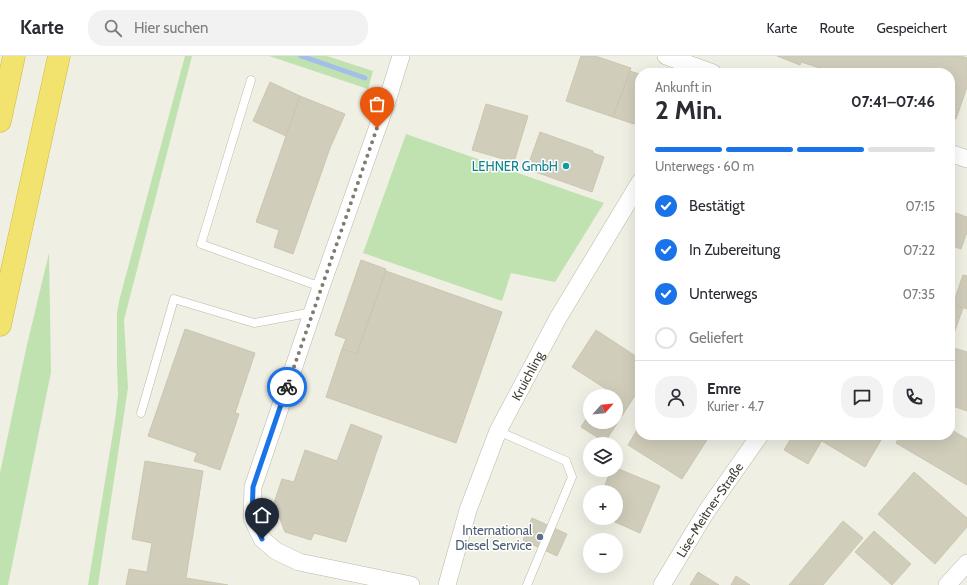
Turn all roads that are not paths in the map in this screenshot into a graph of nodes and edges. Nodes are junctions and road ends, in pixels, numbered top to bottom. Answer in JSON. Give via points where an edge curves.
{"nodes":[{"id":1,"x":14,"y":56,"type":"edge"},
{"id":2,"x":59,"y":56,"type":"edge"},
{"id":3,"x":401,"y":56,"type":"edge"},
{"id":4,"x":666,"y":56,"type":"edge"},
{"id":5,"x":694,"y":65,"type":"edge"},
{"id":6,"x":251,"y":80,"type":"dead end"},
{"id":7,"x":0,"y":121,"type":"edge"},
{"id":8,"x":955,"y":155,"type":"edge"},
{"id":9,"x":967,"y":159,"type":"edge"},
{"id":10,"x":635,"y":190,"type":"edge"},
{"id":11,"x":321,"y":287,"type":"junction"},
{"id":12,"x":312,"y":312,"type":"junction"},
{"id":13,"x":0,"y":325,"type":"edge"},
{"id":14,"x":141,"y":413,"type":"dead end"},
{"id":15,"x":498,"y":431,"type":"junction"},
{"id":16,"x":756,"y":440,"type":"edge"},
{"id":17,"x":967,"y":563,"type":"edge"},
{"id":18,"x":412,"y":585,"type":"edge"},
{"id":19,"x":447,"y":585,"type":"edge"},
{"id":20,"x":527,"y":585,"type":"edge"},
{"id":21,"x":662,"y":585,"type":"edge"},
{"id":22,"x":947,"y":585,"type":"edge"}],
"edges":[{"from":1,"to":7,"type":"highway"},
{"from":2,"to":13,"type":"highway"},
{"from":3,"to":11,"type":"street"},
{"from":4,"to":5,"type":"street"},
{"from":6,"to":11,"type":"lane","via":[[201,244]]},
{"from":8,"to":9,"type":"street"},
{"from":10,"to":15,"type":"street","name":"Kruichling","via":[[558,318]]},
{"from":11,"to":12,"type":"street"},
{"from":12,"to":14,"type":"lane","via":[[254,322],[174,299]]},
{"from":12,"to":18,"type":"street","via":[[253,487],[252,518],[262,539],[276,551],[300,562]]},
{"from":15,"to":19,"type":"street","name":"Kruichling","via":[[468,510]]},
{"from":15,"to":20,"type":"lane","via":[[566,461],[572,477]]},
{"from":16,"to":21,"type":"street","name":"Lise-Meitner-Straße","via":[[706,512]]},
{"from":17,"to":22,"type":"street"}]}
